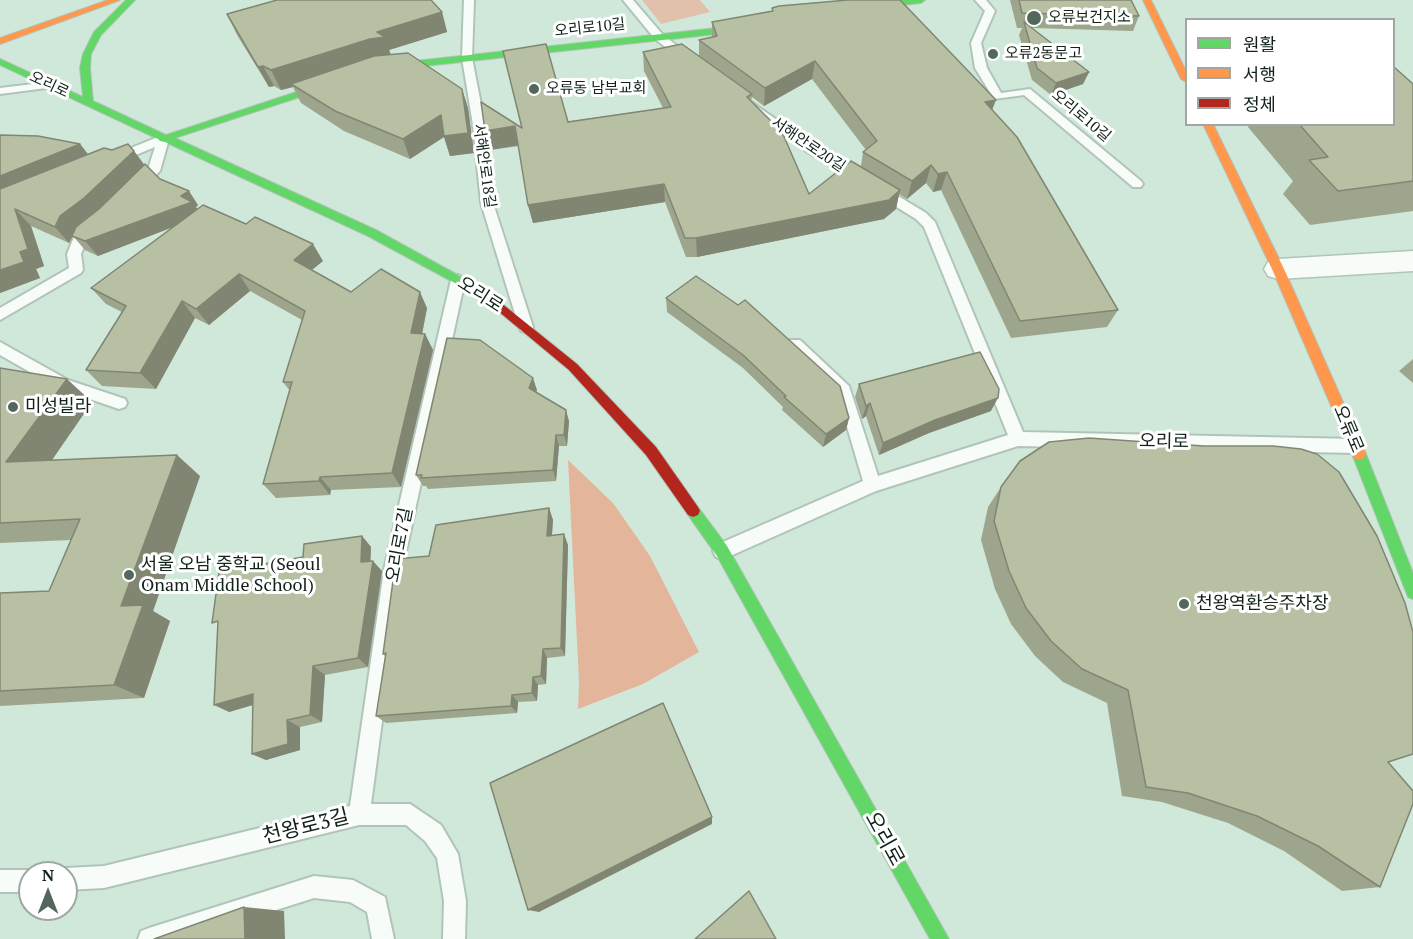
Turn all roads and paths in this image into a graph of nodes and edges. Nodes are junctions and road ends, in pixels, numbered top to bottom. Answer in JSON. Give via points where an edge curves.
{"nodes":[{"id":1,"x":116,"y":0,"type":"edge"},
{"id":2,"x":131,"y":0,"type":"edge"},
{"id":3,"x":469,"y":0,"type":"edge"},
{"id":4,"x":628,"y":0,"type":"edge"},
{"id":5,"x":921,"y":0,"type":"edge"},
{"id":6,"x":980,"y":0,"type":"edge"},
{"id":7,"x":1147,"y":0,"type":"edge"},
{"id":8,"x":839,"y":9,"type":"edge"},
{"id":9,"x":769,"y":18,"type":"edge"},
{"id":10,"x":658,"y":37,"type":"junction"},
{"id":11,"x":0,"y":41,"type":"edge"},
{"id":12,"x":467,"y":58,"type":"junction"},
{"id":13,"x":0,"y":62,"type":"edge"},
{"id":14,"x":697,"y":66,"type":"edge"},
{"id":15,"x":1185,"y":77,"type":"edge"},
{"id":16,"x":47,"y":84,"type":"junction"},
{"id":17,"x":0,"y":86,"type":"edge"},
{"id":18,"x":0,"y":91,"type":"edge"},
{"id":19,"x":735,"y":94,"type":"edge"},
{"id":20,"x":89,"y":104,"type":"junction"},
{"id":21,"x":1209,"y":126,"type":"edge"},
{"id":22,"x":163,"y":139,"type":"junction"},
{"id":23,"x":98,"y":166,"type":"edge"},
{"id":24,"x":1137,"y":184,"type":"dead end"},
{"id":25,"x":124,"y":199,"type":"edge"},
{"id":26,"x":104,"y":219,"type":"edge"},
{"id":27,"x":1413,"y":261,"type":"edge"},
{"id":28,"x":1278,"y":269,"type":"junction"},
{"id":29,"x":458,"y":280,"type":"junction"},
{"id":30,"x":0,"y":315,"type":"edge"},
{"id":31,"x":526,"y":328,"type":"junction"},
{"id":32,"x":795,"y":344,"type":"edge"},
{"id":33,"x":0,"y":348,"type":"edge"},
{"id":34,"x":119,"y":403,"type":"dead end"},
{"id":35,"x":1018,"y":439,"type":"junction"},
{"id":36,"x":1356,"y":446,"type":"junction"},
{"id":37,"x":872,"y":485,"type":"junction"},
{"id":38,"x":722,"y":551,"type":"junction"},
{"id":39,"x":1413,"y":592,"type":"edge"},
{"id":40,"x":359,"y":814,"type":"junction"},
{"id":41,"x":78,"y":878,"type":"edge"},
{"id":42,"x":18,"y":881,"type":"edge"},
{"id":43,"x":0,"y":882,"type":"edge"},
{"id":44,"x":149,"y":939,"type":"edge"},
{"id":45,"x":383,"y":939,"type":"edge"},
{"id":46,"x":454,"y":939,"type":"edge"},
{"id":47,"x":940,"y":939,"type":"edge"}],
"edges":[{"from":1,"to":11,"type":"main road"},
{"from":2,"to":20,"type":"main road","via":[[98,34],[87,54]]},
{"from":3,"to":12,"type":"lane","name":"서해안로18길"},
{"from":4,"to":10,"type":"lane"},
{"from":5,"to":8,"type":"main road"},
{"from":6,"to":24,"type":"lane","name":"오리로10길","via":[[990,10],[976,43],[981,68],[998,97],[1026,91]]},
{"from":7,"to":15,"type":"main road"},
{"from":9,"to":10,"type":"main road","name":"오리로10길","via":[[736,29]]},
{"from":10,"to":12,"type":"main road","name":"오리로10길"},
{"from":10,"to":14,"type":"lane"},
{"from":12,"to":22,"type":"main road","name":"오리로10길","via":[[378,68]]},
{"from":12,"to":31,"type":"lane","name":"서해안로18길","via":[[487,203]]},
{"from":13,"to":16,"type":"main road","name":"오리로"},
{"from":16,"to":17,"type":"main road"},
{"from":16,"to":18,"type":"lane"},
{"from":16,"to":20,"type":"main road","name":"오리로"},
{"from":19,"to":35,"type":"lane","name":"서해안로20길","via":[[802,143],[930,225]]},
{"from":20,"to":22,"type":"main road","name":"오리로"},
{"from":21,"to":28,"type":"main road","name":"오류로"},
{"from":22,"to":23,"type":"lane"},
{"from":22,"to":25,"type":"lane","via":[[154,171]]},
{"from":22,"to":29,"type":"main road","name":"오리로","via":[[372,233]]},
{"from":26,"to":30,"type":"lane","via":[[81,237],[74,254],[76,270]]},
{"from":27,"to":28,"type":"street"},
{"from":28,"to":36,"type":"main road","name":"오류로"},
{"from":29,"to":31,"type":"main road","name":"오리로","via":[[486,294]]},
{"from":29,"to":40,"type":"lane","name":"오리로7길","via":[[393,570]]},
{"from":31,"to":38,"type":"main road","name":"오리로","via":[[573,367],[651,451]]},
{"from":32,"to":37,"type":"lane","via":[[844,390]]},
{"from":33,"to":34,"type":"lane","via":[[63,384]]},
{"from":35,"to":36,"type":"lane","name":"오리로"},
{"from":35,"to":37,"type":"lane","name":"오리로"},
{"from":36,"to":39,"type":"main road","name":"오류로"},
{"from":37,"to":38,"type":"lane","name":"오리로"},
{"from":38,"to":47,"type":"main road","name":"오리로"},
{"from":40,"to":41,"type":"lane","name":"천왕로3길","via":[[105,877]]},
{"from":40,"to":46,"type":"lane","name":"천왕로3길","via":[[410,815],[433,833],[447,854],[455,902]]},
{"from":42,"to":43,"type":"lane"},
{"from":44,"to":45,"type":"lane","via":[[314,887],[353,891],[377,905]]}]}
